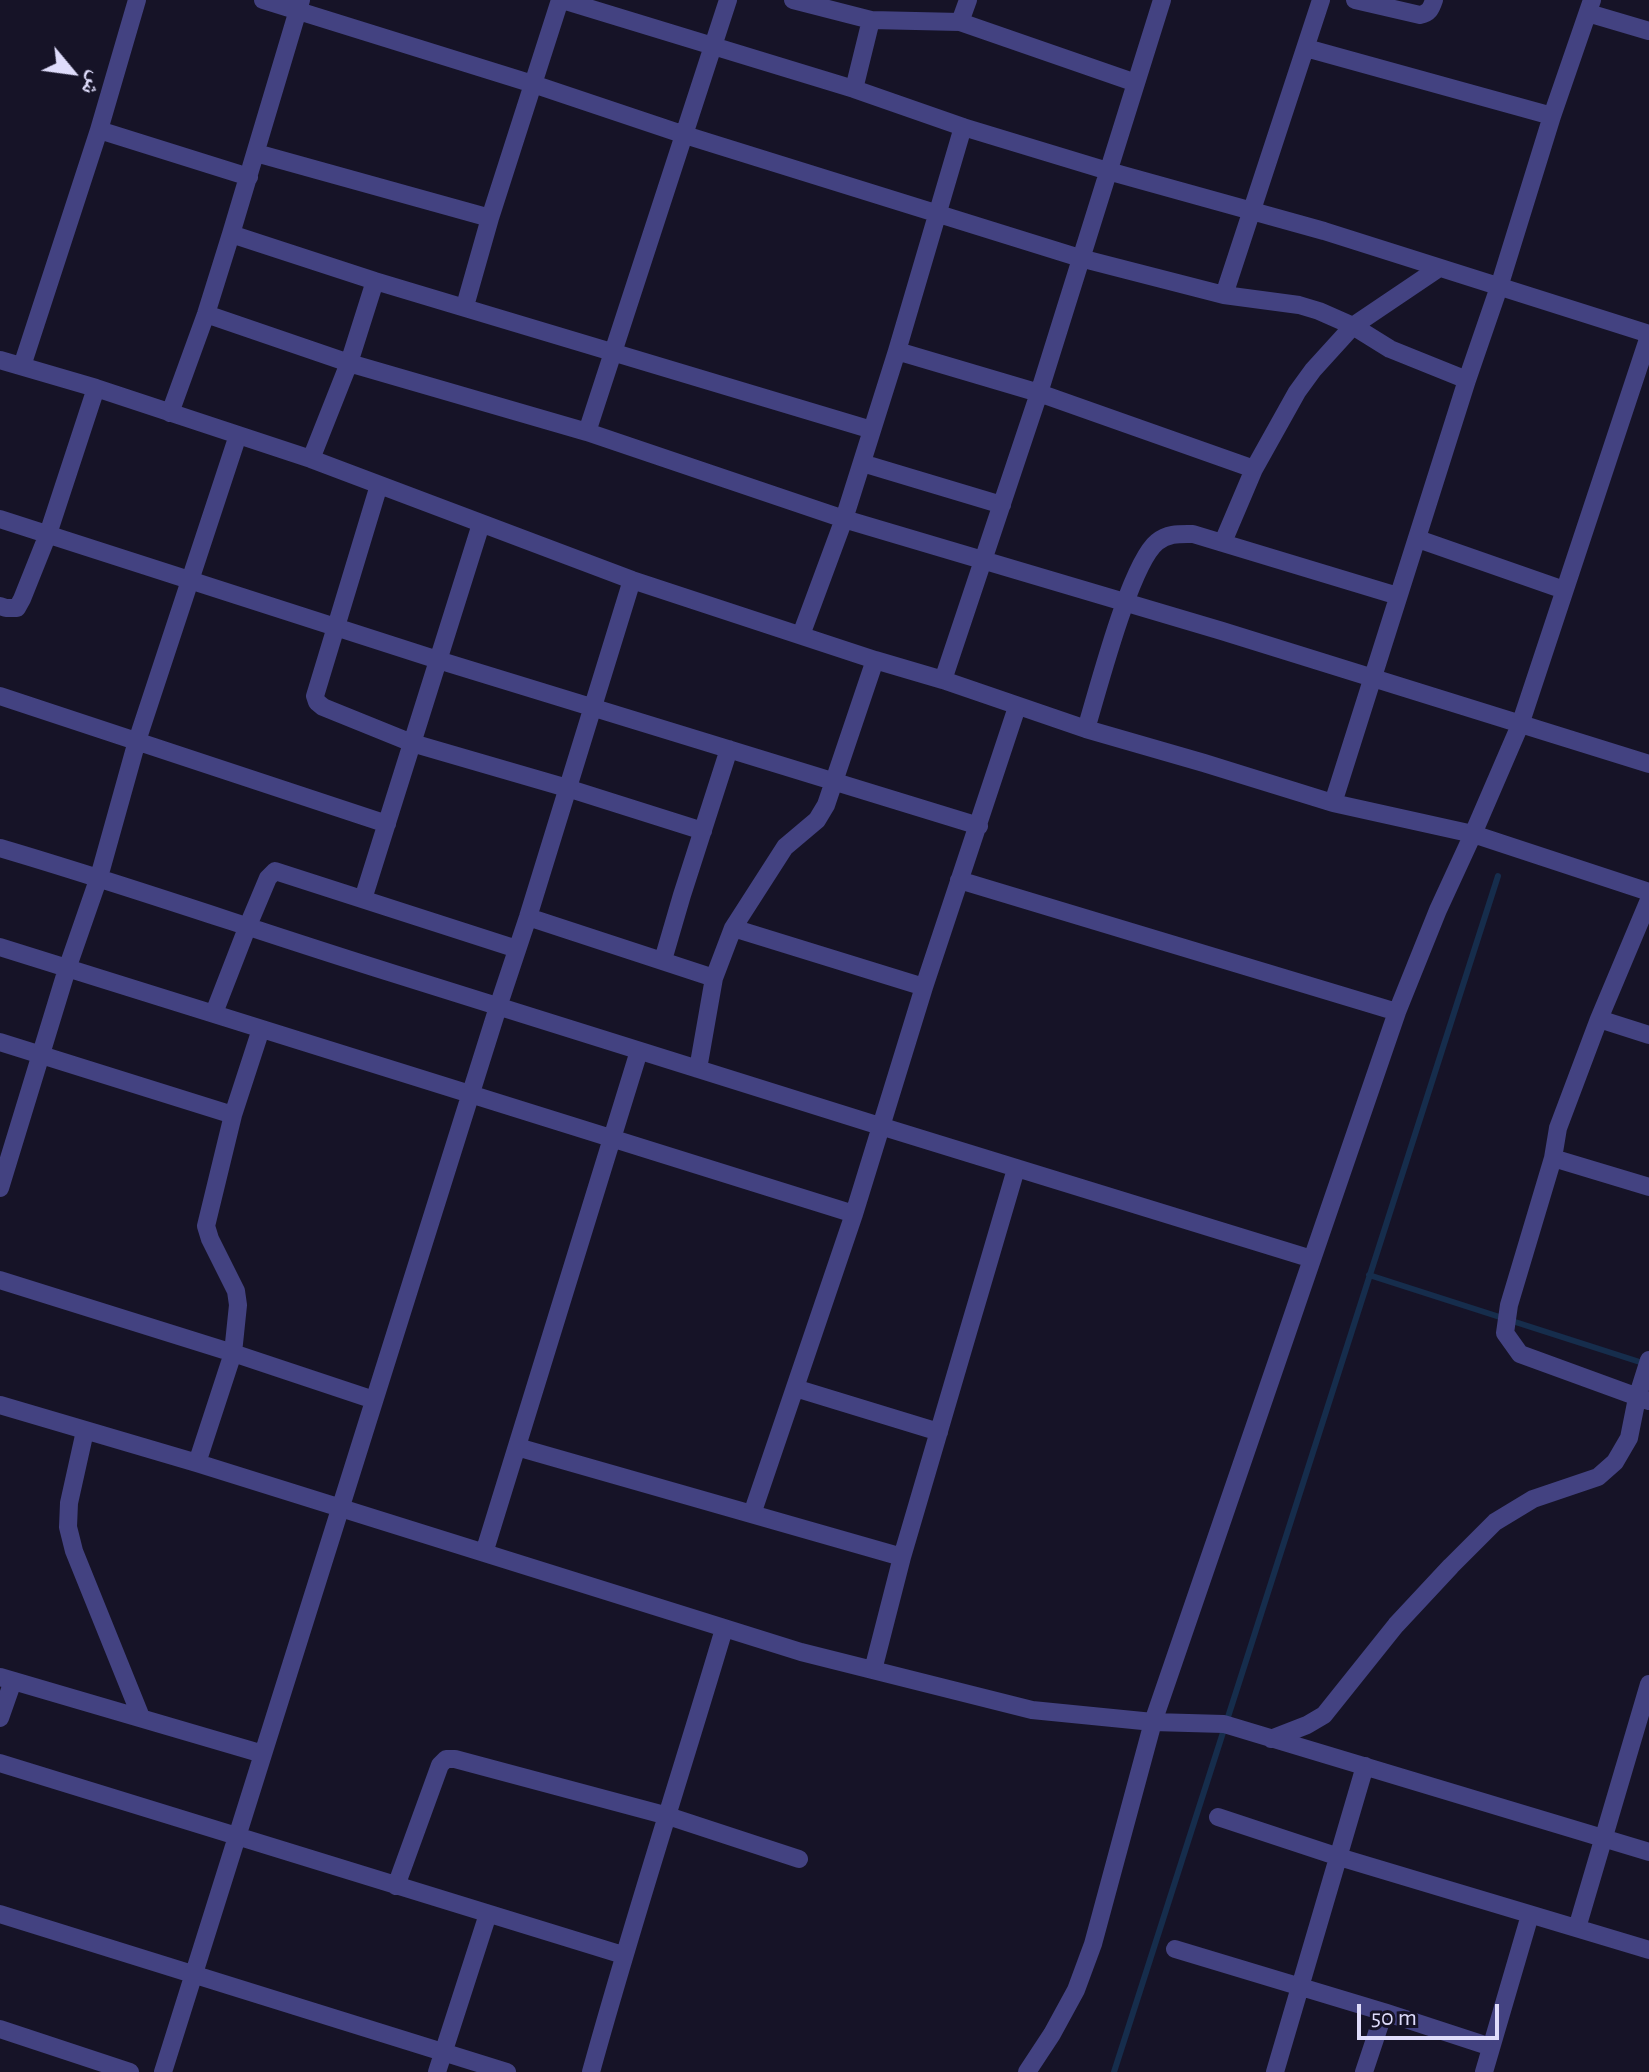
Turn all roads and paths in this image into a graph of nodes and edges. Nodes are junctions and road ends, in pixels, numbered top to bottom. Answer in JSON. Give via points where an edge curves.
{"nodes":[{"id":1,"x":137,"y":0,"type":"edge"},
{"id":2,"x":263,"y":0,"type":"edge"},
{"id":3,"x":561,"y":0,"type":"edge"},
{"id":4,"x":728,"y":0,"type":"edge"},
{"id":5,"x":793,"y":0,"type":"edge"},
{"id":6,"x":968,"y":0,"type":"edge"},
{"id":7,"x":1162,"y":0,"type":"edge"},
{"id":8,"x":1321,"y":0,"type":"edge"},
{"id":9,"x":1355,"y":0,"type":"edge"},
{"id":10,"x":1434,"y":0,"type":"edge"},
{"id":11,"x":300,"y":5,"type":"edge"},
{"id":12,"x":1590,"y":6,"type":"edge"},
{"id":13,"x":871,"y":20,"type":"junction"},
{"id":14,"x":960,"y":22,"type":"junction"},
{"id":15,"x":1649,"y":31,"type":"edge"},
{"id":16,"x":713,"y":45,"type":"junction"},
{"id":17,"x":1306,"y":48,"type":"junction"},
{"id":18,"x":1136,"y":83,"type":"junction"},
{"id":19,"x":533,"y":84,"type":"junction"},
{"id":20,"x":854,"y":89,"type":"junction"},
{"id":21,"x":1552,"y":116,"type":"junction"},
{"id":22,"x":963,"y":127,"type":"junction"},
{"id":23,"x":99,"y":130,"type":"junction"},
{"id":24,"x":685,"y":135,"type":"junction"},
{"id":25,"x":256,"y":153,"type":"junction"},
{"id":26,"x":1108,"y":171,"type":"junction"},
{"id":27,"x":249,"y":177,"type":"junction"},
{"id":28,"x":1251,"y":211,"type":"junction"},
{"id":29,"x":937,"y":214,"type":"junction"},
{"id":30,"x":490,"y":218,"type":"junction"},
{"id":31,"x":231,"y":234,"type":"junction"},
{"id":32,"x":1080,"y":258,"type":"junction"},
{"id":33,"x":1439,"y":268,"type":"junction"},
{"id":34,"x":375,"y":281,"type":"junction"},
{"id":35,"x":1499,"y":287,"type":"junction"},
{"id":36,"x":1224,"y":295,"type":"junction"},
{"id":37,"x":465,"y":306,"type":"junction"},
{"id":38,"x":206,"y":314,"type":"junction"},
{"id":39,"x":1353,"y":326,"type":"junction"},
{"id":40,"x":1649,"y":335,"type":"edge"},
{"id":41,"x":897,"y":351,"type":"junction"},
{"id":42,"x":613,"y":353,"type":"junction"},
{"id":43,"x":0,"y":360,"type":"edge"},
{"id":44,"x":349,"y":363,"type":"junction"},
{"id":45,"x":22,"y":366,"type":"junction"},
{"id":46,"x":1467,"y":380,"type":"junction"},
{"id":47,"x":96,"y":388,"type":"junction"},
{"id":48,"x":1039,"y":393,"type":"junction"},
{"id":49,"x":170,"y":413,"type":"junction"},
{"id":50,"x":872,"y":430,"type":"junction"},
{"id":51,"x":587,"y":432,"type":"junction"},
{"id":52,"x":238,"y":435,"type":"junction"},
{"id":53,"x":311,"y":459,"type":"junction"},
{"id":54,"x":862,"y":463,"type":"junction"},
{"id":55,"x":1254,"y":469,"type":"junction"},
{"id":56,"x":379,"y":485,"type":"junction"},
{"id":57,"x":1002,"y":505,"type":"junction"},
{"id":58,"x":0,"y":519,"type":"edge"},
{"id":59,"x":844,"y":519,"type":"junction"},
{"id":60,"x":481,"y":524,"type":"junction"},
{"id":61,"x":48,"y":534,"type":"junction"},
{"id":62,"x":1418,"y":539,"type":"junction"},
{"id":63,"x":1223,"y":542,"type":"junction"},
{"id":64,"x":983,"y":562,"type":"junction"},
{"id":65,"x":189,"y":579,"type":"junction"},
{"id":66,"x":632,"y":580,"type":"junction"},
{"id":67,"x":1564,"y":590,"type":"junction"},
{"id":68,"x":1398,"y":596,"type":"junction"},
{"id":69,"x":1125,"y":602,"type":"junction"},
{"id":70,"x":0,"y":606,"type":"edge"},
{"id":71,"x":335,"y":626,"type":"junction"},
{"id":72,"x":801,"y":635,"type":"junction"},
{"id":73,"x":438,"y":660,"type":"junction"},
{"id":74,"x":875,"y":660,"type":"junction"},
{"id":75,"x":1372,"y":677,"type":"junction"},
{"id":76,"x":943,"y":680,"type":"junction"},
{"id":77,"x":0,"y":696,"type":"edge"},
{"id":78,"x":592,"y":707,"type":"junction"},
{"id":79,"x":1017,"y":707,"type":"junction"},
{"id":80,"x":1520,"y":725,"type":"junction"},
{"id":81,"x":1086,"y":729,"type":"junction"},
{"id":82,"x":137,"y":741,"type":"junction"},
{"id":83,"x":412,"y":743,"type":"junction"},
{"id":84,"x":729,"y":749,"type":"junction"},
{"id":85,"x":1649,"y":764,"type":"edge"},
{"id":86,"x":834,"y":782,"type":"junction"},
{"id":87,"x":567,"y":788,"type":"junction"},
{"id":88,"x":1333,"y":803,"type":"junction"},
{"id":89,"x":387,"y":824,"type":"junction"},
{"id":90,"x":979,"y":826,"type":"junction"},
{"id":91,"x":703,"y":831,"type":"junction"},
{"id":92,"x":1473,"y":834,"type":"junction"},
{"id":93,"x":0,"y":848,"type":"edge"},
{"id":94,"x":99,"y":877,"type":"junction"},
{"id":95,"x":959,"y":880,"type":"junction"},
{"id":96,"x":1649,"y":892,"type":"edge"},
{"id":97,"x":363,"y":899,"type":"junction"},
{"id":98,"x":1649,"y":900,"type":"edge"},
{"id":99,"x":528,"y":917,"type":"junction"},
{"id":100,"x":247,"y":928,"type":"junction"},
{"id":101,"x":733,"y":928,"type":"junction"},
{"id":102,"x":0,"y":947,"type":"edge"},
{"id":103,"x":517,"y":949,"type":"junction"},
{"id":104,"x":663,"y":960,"type":"junction"},
{"id":105,"x":67,"y":969,"type":"junction"},
{"id":106,"x":714,"y":978,"type":"junction"},
{"id":107,"x":924,"y":987,"type":"junction"},
{"id":108,"x":498,"y":1007,"type":"junction"},
{"id":109,"x":1397,"y":1012,"type":"junction"},
{"id":110,"x":214,"y":1013,"type":"junction"},
{"id":111,"x":1599,"y":1019,"type":"junction"},
{"id":112,"x":261,"y":1029,"type":"junction"},
{"id":113,"x":1649,"y":1035,"type":"edge"},
{"id":114,"x":0,"y":1042,"type":"edge"},
{"id":115,"x":639,"y":1051,"type":"junction"},
{"id":116,"x":41,"y":1055,"type":"junction"},
{"id":117,"x":698,"y":1069,"type":"junction"},
{"id":118,"x":471,"y":1095,"type":"junction"},
{"id":119,"x":233,"y":1115,"type":"junction"},
{"id":120,"x":880,"y":1127,"type":"junction"},
{"id":121,"x":612,"y":1139,"type":"junction"},
{"id":122,"x":1553,"y":1158,"type":"junction"},
{"id":123,"x":1016,"y":1169,"type":"junction"},
{"id":124,"x":1649,"y":1187,"type":"edge"},
{"id":125,"x":0,"y":1188,"type":"edge"},
{"id":126,"x":854,"y":1214,"type":"junction"},
{"id":127,"x":1312,"y":1259,"type":"junction"},
{"id":128,"x":0,"y":1280,"type":"edge"},
{"id":129,"x":233,"y":1353,"type":"junction"},
{"id":130,"x":1649,"y":1360,"type":"edge"},
{"id":131,"x":795,"y":1388,"type":"junction"},
{"id":132,"x":1643,"y":1399,"type":"edge"},
{"id":133,"x":374,"y":1400,"type":"junction"},
{"id":134,"x":0,"y":1405,"type":"edge"},
{"id":135,"x":85,"y":1431,"type":"junction"},
{"id":136,"x":939,"y":1432,"type":"junction"},
{"id":137,"x":517,"y":1447,"type":"junction"},
{"id":138,"x":197,"y":1463,"type":"junction"},
{"id":139,"x":340,"y":1509,"type":"junction"},
{"id":140,"x":752,"y":1514,"type":"junction"},
{"id":141,"x":484,"y":1553,"type":"junction"},
{"id":142,"x":902,"y":1557,"type":"junction"},
{"id":143,"x":724,"y":1629,"type":"junction"},
{"id":144,"x":873,"y":1670,"type":"junction"},
{"id":145,"x":6,"y":1679,"type":"edge"},
{"id":146,"x":1649,"y":1684,"type":"edge"},
{"id":147,"x":141,"y":1717,"type":"junction"},
{"id":148,"x":0,"y":1718,"type":"edge"},
{"id":149,"x":1153,"y":1722,"type":"junction"},
{"id":150,"x":1271,"y":1739,"type":"junction"},
{"id":151,"x":263,"y":1754,"type":"junction"},
{"id":152,"x":0,"y":1763,"type":"edge"},
{"id":153,"x":1365,"y":1766,"type":"junction"},
{"id":154,"x":668,"y":1816,"type":"junction"},
{"id":155,"x":1218,"y":1817,"type":"dead end"},
{"id":156,"x":237,"y":1837,"type":"junction"},
{"id":157,"x":1604,"y":1838,"type":"junction"},
{"id":158,"x":1649,"y":1852,"type":"edge"},
{"id":159,"x":1339,"y":1857,"type":"junction"},
{"id":160,"x":799,"y":1859,"type":"dead end"},
{"id":161,"x":396,"y":1886,"type":"junction"},
{"id":162,"x":0,"y":1914,"type":"edge"},
{"id":163,"x":488,"y":1914,"type":"junction"},
{"id":164,"x":1530,"y":1915,"type":"junction"},
{"id":165,"x":1577,"y":1928,"type":"junction"},
{"id":166,"x":1175,"y":1949,"type":"dead end"},
{"id":167,"x":1649,"y":1950,"type":"edge"},
{"id":168,"x":623,"y":1955,"type":"junction"},
{"id":169,"x":194,"y":1974,"type":"junction"},
{"id":170,"x":1299,"y":1987,"type":"junction"},
{"id":171,"x":1384,"y":2012,"type":"junction"},
{"id":172,"x":0,"y":2029,"type":"edge"},
{"id":173,"x":1491,"y":2047,"type":"junction"},
{"id":174,"x":444,"y":2052,"type":"junction"},
{"id":175,"x":130,"y":2072,"type":"edge"},
{"id":176,"x":163,"y":2072,"type":"edge"},
{"id":177,"x":437,"y":2072,"type":"edge"},
{"id":178,"x":507,"y":2072,"type":"edge"},
{"id":179,"x":591,"y":2072,"type":"edge"},
{"id":180,"x":1027,"y":2072,"type":"edge"},
{"id":181,"x":1276,"y":2072,"type":"edge"},
{"id":182,"x":1364,"y":2072,"type":"edge"},
{"id":183,"x":1484,"y":2072,"type":"edge"}],
"edges":[{"from":1,"to":23,"type":"street"},
{"from":2,"to":11,"type":"street"},
{"from":3,"to":16,"type":"street"},
{"from":3,"to":19,"type":"street"},
{"from":4,"to":16,"type":"street"},
{"from":5,"to":13,"type":"street"},
{"from":6,"to":14,"type":"street"},
{"from":7,"to":18,"type":"street"},
{"from":8,"to":17,"type":"street"},
{"from":9,"to":10,"type":"street","via":[[1420,15]]},
{"from":11,"to":19,"type":"street"},
{"from":11,"to":25,"type":"street"},
{"from":12,"to":15,"type":"street"},
{"from":12,"to":21,"type":"street"},
{"from":13,"to":14,"type":"street"},
{"from":13,"to":20,"type":"street"},
{"from":14,"to":18,"type":"street"},
{"from":16,"to":20,"type":"street"},
{"from":16,"to":24,"type":"street"},
{"from":17,"to":21,"type":"street"},
{"from":17,"to":28,"type":"street"},
{"from":18,"to":26,"type":"street"},
{"from":19,"to":24,"type":"street"},
{"from":19,"to":30,"type":"street"},
{"from":20,"to":22,"type":"street"},
{"from":21,"to":35,"type":"street"},
{"from":22,"to":26,"type":"street"},
{"from":22,"to":29,"type":"street"},
{"from":23,"to":27,"type":"street"},
{"from":23,"to":45,"type":"street"},
{"from":24,"to":29,"type":"street"},
{"from":24,"to":42,"type":"street"},
{"from":25,"to":27,"type":"street"},
{"from":25,"to":30,"type":"street"},
{"from":26,"to":28,"type":"street"},
{"from":26,"to":32,"type":"street"},
{"from":27,"to":31,"type":"street"},
{"from":28,"to":33,"type":"street"},
{"from":28,"to":36,"type":"street"},
{"from":29,"to":32,"type":"street"},
{"from":29,"to":41,"type":"street"},
{"from":30,"to":37,"type":"street"},
{"from":31,"to":34,"type":"street"},
{"from":31,"to":38,"type":"street"},
{"from":32,"to":36,"type":"street"},
{"from":32,"to":48,"type":"street"},
{"from":33,"to":35,"type":"street"},
{"from":33,"to":39,"type":"street"},
{"from":34,"to":37,"type":"street"},
{"from":34,"to":44,"type":"street"},
{"from":35,"to":40,"type":"street"},
{"from":35,"to":46,"type":"street"},
{"from":36,"to":39,"type":"street","via":[[1299,305]]},
{"from":37,"to":42,"type":"street"},
{"from":38,"to":44,"type":"street"},
{"from":38,"to":49,"type":"street"},
{"from":39,"to":46,"type":"street","via":[[1390,349]]},
{"from":39,"to":55,"type":"street","via":[[1297,392]]},
{"from":40,"to":67,"type":"street"},
{"from":41,"to":48,"type":"street"},
{"from":41,"to":50,"type":"street"},
{"from":42,"to":50,"type":"street"},
{"from":42,"to":51,"type":"street"},
{"from":43,"to":45,"type":"street"},
{"from":44,"to":51,"type":"street"},
{"from":44,"to":53,"type":"street"},
{"from":45,"to":47,"type":"street"},
{"from":46,"to":62,"type":"street"},
{"from":47,"to":49,"type":"street"},
{"from":47,"to":61,"type":"street"},
{"from":48,"to":55,"type":"street"},
{"from":48,"to":57,"type":"street"},
{"from":49,"to":52,"type":"street"},
{"from":50,"to":54,"type":"street"},
{"from":51,"to":59,"type":"street"},
{"from":52,"to":53,"type":"street"},
{"from":52,"to":65,"type":"street"},
{"from":53,"to":56,"type":"street"},
{"from":54,"to":57,"type":"street"},
{"from":54,"to":59,"type":"street"},
{"from":55,"to":63,"type":"street"},
{"from":56,"to":60,"type":"street"},
{"from":56,"to":71,"type":"street"},
{"from":57,"to":64,"type":"street"},
{"from":58,"to":61,"type":"street"},
{"from":59,"to":64,"type":"street"},
{"from":59,"to":72,"type":"street"},
{"from":60,"to":66,"type":"street"},
{"from":60,"to":73,"type":"street"},
{"from":61,"to":65,"type":"street"},
{"from":61,"to":70,"type":"street","via":[[17,608]]},
{"from":62,"to":67,"type":"street"},
{"from":62,"to":68,"type":"street"},
{"from":63,"to":68,"type":"street"},
{"from":63,"to":69,"type":"street","via":[[1193,534],[1159,540]]},
{"from":64,"to":69,"type":"street"},
{"from":64,"to":76,"type":"street"},
{"from":65,"to":71,"type":"street"},
{"from":65,"to":82,"type":"street"},
{"from":66,"to":72,"type":"street"},
{"from":66,"to":78,"type":"street"},
{"from":67,"to":80,"type":"street"},
{"from":68,"to":75,"type":"street"},
{"from":69,"to":75,"type":"street"},
{"from":69,"to":81,"type":"street"},
{"from":71,"to":73,"type":"street"},
{"from":71,"to":83,"type":"street","via":[[317,702]]},
{"from":72,"to":74,"type":"street"},
{"from":73,"to":78,"type":"street"},
{"from":73,"to":83,"type":"street"},
{"from":74,"to":76,"type":"street"},
{"from":74,"to":86,"type":"street"},
{"from":75,"to":80,"type":"street"},
{"from":75,"to":88,"type":"street"},
{"from":76,"to":79,"type":"street"},
{"from":77,"to":82,"type":"street"},
{"from":78,"to":84,"type":"street"},
{"from":78,"to":87,"type":"street"},
{"from":79,"to":81,"type":"street"},
{"from":79,"to":90,"type":"street"},
{"from":80,"to":85,"type":"street"},
{"from":80,"to":92,"type":"street"},
{"from":81,"to":88,"type":"street"},
{"from":82,"to":89,"type":"street"},
{"from":82,"to":94,"type":"street"},
{"from":83,"to":87,"type":"street"},
{"from":83,"to":89,"type":"street"},
{"from":84,"to":86,"type":"street"},
{"from":84,"to":91,"type":"street"},
{"from":86,"to":90,"type":"street"},
{"from":86,"to":101,"type":"street","via":[[817,820],[785,847]]},
{"from":87,"to":91,"type":"street"},
{"from":87,"to":99,"type":"street"},
{"from":88,"to":92,"type":"street"},
{"from":89,"to":97,"type":"street"},
{"from":90,"to":95,"type":"street"},
{"from":91,"to":104,"type":"street"},
{"from":92,"to":96,"type":"street"},
{"from":92,"to":109,"type":"street"},
{"from":93,"to":94,"type":"street"},
{"from":94,"to":100,"type":"street"},
{"from":94,"to":105,"type":"street"},
{"from":95,"to":107,"type":"street"},
{"from":95,"to":109,"type":"street"},
{"from":97,"to":100,"type":"street","via":[[275,871]]},
{"from":97,"to":103,"type":"street"},
{"from":98,"to":111,"type":"street"},
{"from":99,"to":103,"type":"street"},
{"from":99,"to":104,"type":"street"},
{"from":100,"to":108,"type":"street"},
{"from":100,"to":110,"type":"street"},
{"from":101,"to":106,"type":"street"},
{"from":101,"to":107,"type":"street"},
{"from":102,"to":105,"type":"street"},
{"from":103,"to":108,"type":"street"},
{"from":104,"to":106,"type":"street"},
{"from":105,"to":110,"type":"street"},
{"from":105,"to":116,"type":"street"},
{"from":106,"to":117,"type":"street"},
{"from":107,"to":120,"type":"street"},
{"from":108,"to":115,"type":"street"},
{"from":108,"to":118,"type":"street"},
{"from":109,"to":127,"type":"street"},
{"from":110,"to":112,"type":"street"},
{"from":111,"to":113,"type":"street"},
{"from":111,"to":122,"type":"street","via":[[1558,1128]]},
{"from":112,"to":118,"type":"street"},
{"from":112,"to":119,"type":"street"},
{"from":114,"to":116,"type":"street"},
{"from":115,"to":117,"type":"street"},
{"from":115,"to":121,"type":"street"},
{"from":116,"to":119,"type":"street"},
{"from":116,"to":125,"type":"street"},
{"from":117,"to":120,"type":"street"},
{"from":118,"to":121,"type":"street"},
{"from":118,"to":133,"type":"street"},
{"from":119,"to":129,"type":"street","via":[[206,1226],[236,1291]]},
{"from":120,"to":123,"type":"street"},
{"from":120,"to":126,"type":"street"},
{"from":121,"to":126,"type":"street"},
{"from":121,"to":137,"type":"street"},
{"from":122,"to":124,"type":"street"},
{"from":122,"to":132,"type":"street","via":[[1505,1333],[1520,1354]]},
{"from":123,"to":127,"type":"street"},
{"from":123,"to":136,"type":"street"},
{"from":126,"to":131,"type":"street"},
{"from":127,"to":149,"type":"street"},
{"from":128,"to":129,"type":"street"},
{"from":129,"to":133,"type":"street"},
{"from":129,"to":138,"type":"street"},
{"from":130,"to":132,"type":"street"},
{"from":131,"to":136,"type":"street"},
{"from":131,"to":140,"type":"street"},
{"from":132,"to":150,"type":"street","via":[[1615,1462],[1598,1477],[1533,1499],[1495,1522],[1396,1625],[1324,1715]]},
{"from":133,"to":139,"type":"street"},
{"from":134,"to":135,"type":"street"},
{"from":135,"to":138,"type":"street"},
{"from":135,"to":147,"type":"street","via":[[68,1527]]},
{"from":136,"to":142,"type":"street"},
{"from":137,"to":140,"type":"street"},
{"from":137,"to":141,"type":"street"},
{"from":138,"to":139,"type":"street"},
{"from":139,"to":141,"type":"street"},
{"from":139,"to":151,"type":"street"},
{"from":140,"to":142,"type":"street"},
{"from":141,"to":143,"type":"street"},
{"from":142,"to":144,"type":"street"},
{"from":143,"to":144,"type":"street"},
{"from":143,"to":154,"type":"street"},
{"from":144,"to":149,"type":"street","via":[[1032,1710]]},
{"from":145,"to":147,"type":"street"},
{"from":145,"to":148,"type":"street"},
{"from":146,"to":157,"type":"street"},
{"from":147,"to":151,"type":"street"},
{"from":149,"to":150,"type":"street","via":[[1230,1726]]},
{"from":149,"to":180,"type":"street","via":[[1093,1944],[1076,1990]]},
{"from":150,"to":153,"type":"street"},
{"from":151,"to":156,"type":"street"},
{"from":152,"to":156,"type":"street"},
{"from":153,"to":157,"type":"street"},
{"from":153,"to":159,"type":"street"},
{"from":154,"to":160,"type":"street"},
{"from":154,"to":161,"type":"street","via":[[446,1759]]},
{"from":154,"to":168,"type":"street"},
{"from":155,"to":159,"type":"street"},
{"from":156,"to":161,"type":"street"},
{"from":156,"to":169,"type":"street"},
{"from":157,"to":158,"type":"street"},
{"from":157,"to":165,"type":"street"},
{"from":159,"to":164,"type":"street"},
{"from":159,"to":170,"type":"street"},
{"from":161,"to":163,"type":"street"},
{"from":162,"to":169,"type":"street"},
{"from":163,"to":168,"type":"street"},
{"from":163,"to":174,"type":"street"},
{"from":164,"to":165,"type":"street"},
{"from":164,"to":173,"type":"street"},
{"from":165,"to":167,"type":"street"},
{"from":166,"to":170,"type":"street"},
{"from":168,"to":179,"type":"street"},
{"from":169,"to":174,"type":"street"},
{"from":169,"to":176,"type":"street"},
{"from":170,"to":171,"type":"street"},
{"from":170,"to":181,"type":"street"},
{"from":171,"to":173,"type":"street"},
{"from":171,"to":182,"type":"street"},
{"from":172,"to":175,"type":"street"},
{"from":173,"to":183,"type":"street"},
{"from":174,"to":177,"type":"street"},
{"from":174,"to":178,"type":"street"}]}
